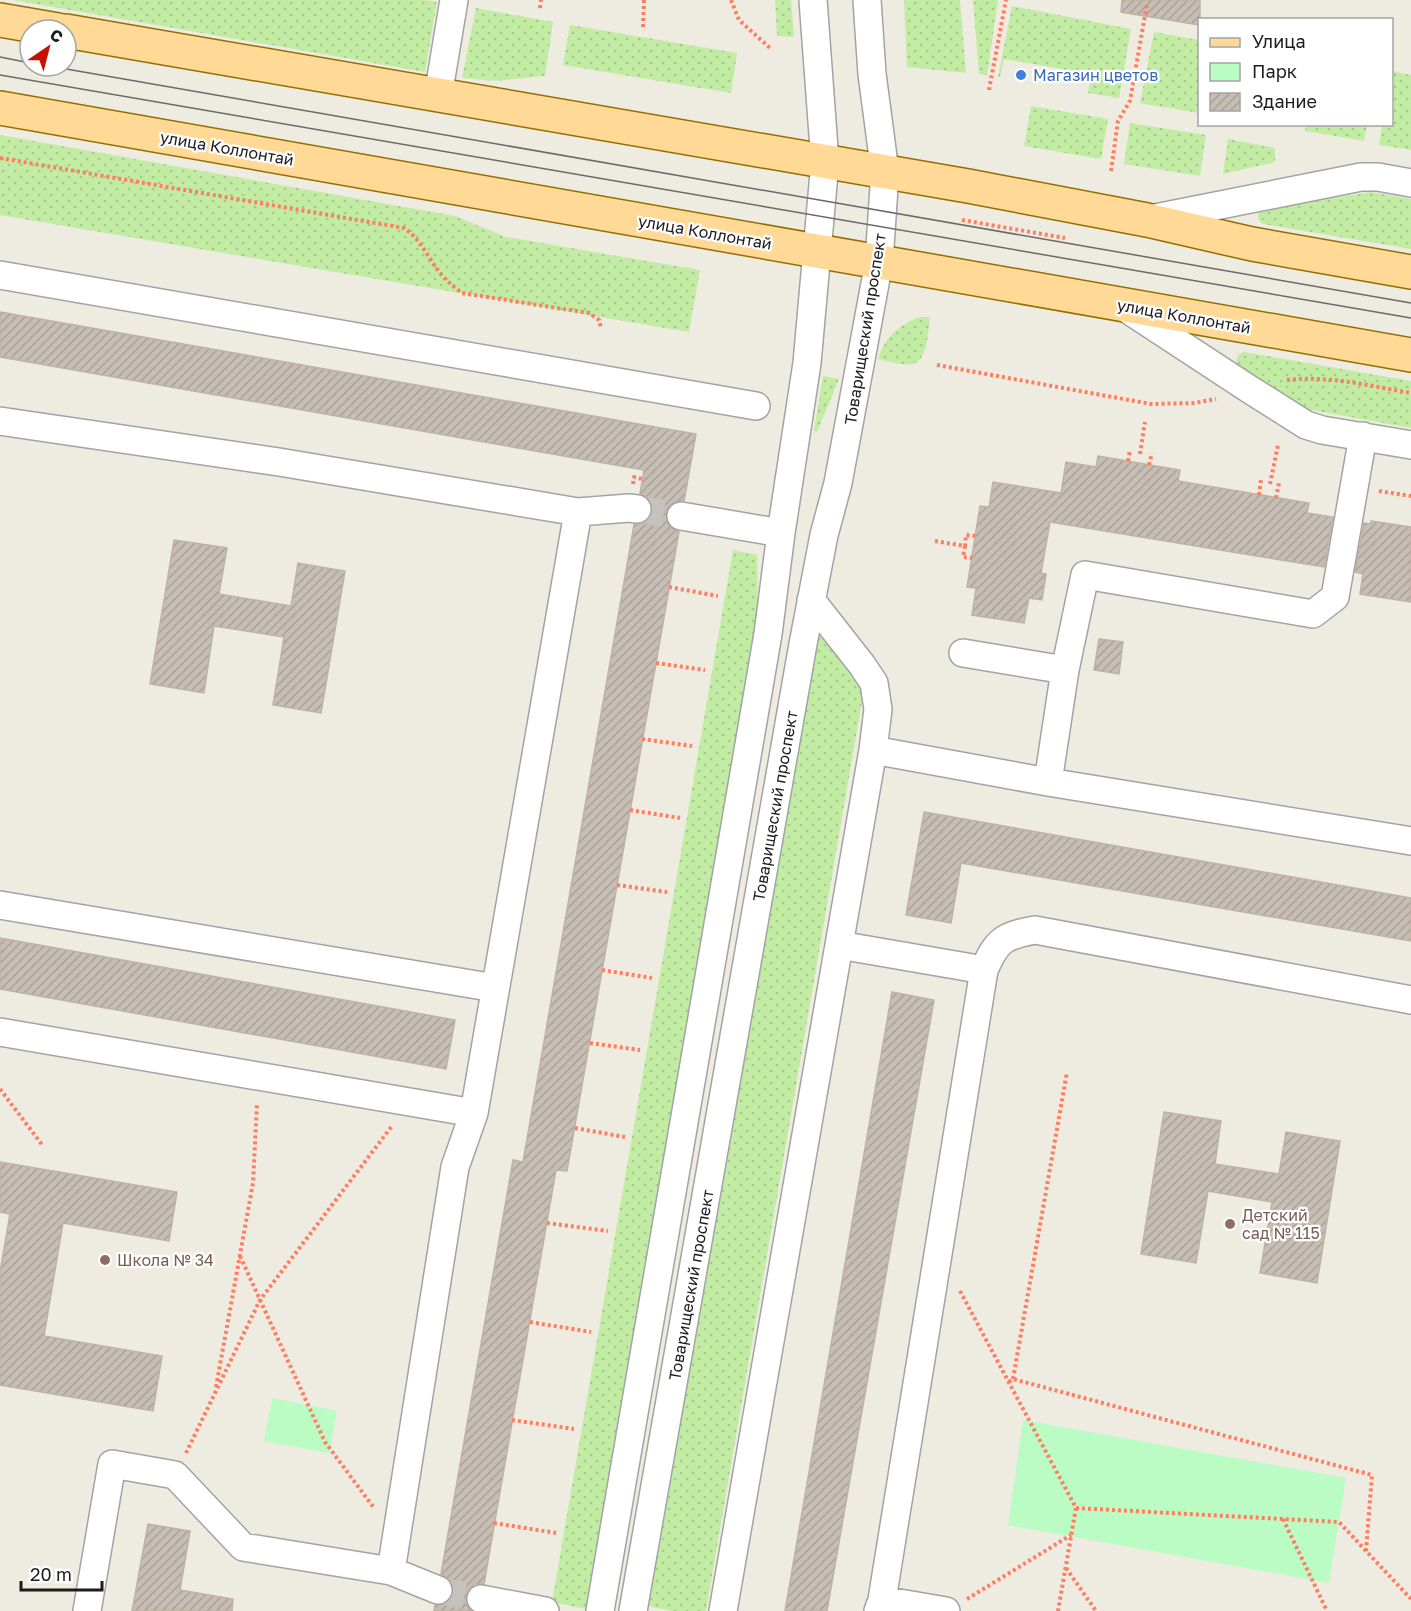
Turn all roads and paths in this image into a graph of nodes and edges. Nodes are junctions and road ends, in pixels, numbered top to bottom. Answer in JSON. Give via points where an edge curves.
{"nodes":[{"id":1,"x":454,"y":0,"type":"edge"},
{"id":2,"x":541,"y":0,"type":"edge"},
{"id":3,"x":644,"y":0,"type":"edge"},
{"id":4,"x":731,"y":0,"type":"edge"},
{"id":5,"x":813,"y":0,"type":"edge"},
{"id":6,"x":867,"y":0,"type":"edge"},
{"id":7,"x":1006,"y":0,"type":"edge"},
{"id":8,"x":1147,"y":4,"type":"dead end"},
{"id":9,"x":540,"y":8,"type":"dead end"},
{"id":10,"x":0,"y":20,"type":"edge"},
{"id":11,"x":18,"y":23,"type":"edge"},
{"id":12,"x":643,"y":27,"type":"dead end"},
{"id":13,"x":78,"y":33,"type":"edge"},
{"id":14,"x":771,"y":49,"type":"dead end"},
{"id":15,"x":989,"y":90,"type":"dead end"},
{"id":16,"x":438,"y":96,"type":"junction"},
{"id":17,"x":0,"y":108,"type":"edge"},
{"id":18,"x":0,"y":158,"type":"edge"},
{"id":19,"x":825,"y":162,"type":"junction"},
{"id":20,"x":1111,"y":171,"type":"dead end"},
{"id":21,"x":885,"y":172,"type":"junction"},
{"id":22,"x":1411,"y":183,"type":"edge"},
{"id":23,"x":962,"y":220,"type":"dead end"},
{"id":24,"x":1148,"y":220,"type":"junction"},
{"id":25,"x":1066,"y":238,"type":"dead end"},
{"id":26,"x":816,"y":252,"type":"junction"},
{"id":27,"x":879,"y":262,"type":"junction"},
{"id":28,"x":1411,"y":272,"type":"edge"},
{"id":29,"x":0,"y":275,"type":"edge"},
{"id":30,"x":1121,"y":305,"type":"junction"},
{"id":31,"x":601,"y":328,"type":"dead end"},
{"id":32,"x":1411,"y":355,"type":"edge"},
{"id":33,"x":937,"y":365,"type":"dead end"},
{"id":34,"x":1249,"y":389,"type":"junction"},
{"id":35,"x":1411,"y":393,"type":"edge"},
{"id":36,"x":756,"y":406,"type":"dead end"},
{"id":37,"x":0,"y":421,"type":"edge"},
{"id":38,"x":1145,"y":422,"type":"dead end"},
{"id":39,"x":1363,"y":436,"type":"junction"},
{"id":40,"x":1278,"y":445,"type":"dead end"},
{"id":41,"x":1411,"y":445,"type":"edge"},
{"id":42,"x":1130,"y":450,"type":"dead end"},
{"id":43,"x":1152,"y":453,"type":"dead end"},
{"id":44,"x":1140,"y":454,"type":"dead end"},
{"id":45,"x":1128,"y":461,"type":"dead end"},
{"id":46,"x":1149,"y":465,"type":"dead end"},
{"id":47,"x":1261,"y":480,"type":"dead end"},
{"id":48,"x":1279,"y":483,"type":"dead end"},
{"id":49,"x":1270,"y":484,"type":"dead end"},
{"id":50,"x":1259,"y":495,"type":"dead end"},
{"id":51,"x":1276,"y":498,"type":"dead end"},
{"id":52,"x":637,"y":509,"type":"tunnel mouth"},
{"id":53,"x":578,"y":512,"type":"junction"},
{"id":54,"x":681,"y":516,"type":"tunnel mouth"},
{"id":55,"x":781,"y":533,"type":"junction"},
{"id":56,"x":975,"y":536,"type":"dead end"},
{"id":57,"x":935,"y":541,"type":"dead end"},
{"id":58,"x":965,"y":546,"type":"junction"},
{"id":59,"x":972,"y":558,"type":"dead end"},
{"id":60,"x":669,"y":587,"type":"dead end"},
{"id":61,"x":718,"y":596,"type":"dead end"},
{"id":62,"x":811,"y":600,"type":"junction"},
{"id":63,"x":963,"y":653,"type":"dead end"},
{"id":64,"x":656,"y":663,"type":"dead end"},
{"id":65,"x":705,"y":670,"type":"dead end"},
{"id":66,"x":1065,"y":670,"type":"junction"},
{"id":67,"x":642,"y":739,"type":"dead end"},
{"id":68,"x":692,"y":746,"type":"dead end"},
{"id":69,"x":873,"y":750,"type":"junction"},
{"id":70,"x":1048,"y":782,"type":"junction"},
{"id":71,"x":630,"y":810,"type":"dead end"},
{"id":72,"x":680,"y":818,"type":"dead end"},
{"id":73,"x":1411,"y":841,"type":"edge"},
{"id":74,"x":617,"y":885,"type":"dead end"},
{"id":75,"x":667,"y":892,"type":"dead end"},
{"id":76,"x":0,"y":905,"type":"edge"},
{"id":77,"x":839,"y":945,"type":"junction"},
{"id":78,"x":602,"y":970,"type":"dead end"},
{"id":79,"x":984,"y":970,"type":"junction"},
{"id":80,"x":652,"y":978,"type":"dead end"},
{"id":81,"x":495,"y":988,"type":"junction"},
{"id":82,"x":1411,"y":1000,"type":"edge"},
{"id":83,"x":0,"y":1032,"type":"edge"},
{"id":84,"x":590,"y":1043,"type":"dead end"},
{"id":85,"x":640,"y":1050,"type":"dead end"},
{"id":86,"x":1067,"y":1072,"type":"dead end"},
{"id":87,"x":258,"y":1076,"type":"junction"},
{"id":88,"x":0,"y":1089,"type":"edge"},
{"id":89,"x":410,"y":1102,"type":"junction"},
{"id":90,"x":474,"y":1113,"type":"junction"},
{"id":91,"x":574,"y":1128,"type":"dead end"},
{"id":92,"x":625,"y":1137,"type":"dead end"},
{"id":93,"x":43,"y":1146,"type":"dead end"},
{"id":94,"x":547,"y":1223,"type":"dead end"},
{"id":95,"x":608,"y":1231,"type":"dead end"},
{"id":96,"x":240,"y":1255,"type":"junction"},
{"id":97,"x":960,"y":1291,"type":"dead end"},
{"id":98,"x":260,"y":1300,"type":"junction"},
{"id":99,"x":530,"y":1322,"type":"dead end"},
{"id":100,"x":591,"y":1332,"type":"dead end"},
{"id":101,"x":1011,"y":1380,"type":"junction"},
{"id":102,"x":214,"y":1394,"type":"junction"},
{"id":103,"x":512,"y":1420,"type":"dead end"},
{"id":104,"x":574,"y":1430,"type":"dead end"},
{"id":105,"x":175,"y":1475,"type":"junction"},
{"id":106,"x":1076,"y":1508,"type":"junction"},
{"id":107,"x":1283,"y":1519,"type":"junction"},
{"id":108,"x":399,"y":1520,"type":"junction"},
{"id":109,"x":494,"y":1523,"type":"dead end"},
{"id":110,"x":556,"y":1533,"type":"dead end"},
{"id":111,"x":1071,"y":1534,"type":"junction"},
{"id":112,"x":1366,"y":1551,"type":"junction"},
{"id":113,"x":1066,"y":1567,"type":"junction"},
{"id":114,"x":390,"y":1571,"type":"junction"},
{"id":115,"x":438,"y":1590,"type":"tunnel mouth"},
{"id":116,"x":481,"y":1599,"type":"tunnel mouth"},
{"id":117,"x":1411,"y":1599,"type":"edge"},
{"id":118,"x":880,"y":1605,"type":"edge"},
{"id":119,"x":956,"y":1605,"type":"edge"},
{"id":120,"x":87,"y":1611,"type":"edge"},
{"id":121,"x":545,"y":1611,"type":"edge"},
{"id":122,"x":600,"y":1611,"type":"edge"},
{"id":123,"x":633,"y":1611,"type":"edge"},
{"id":124,"x":723,"y":1611,"type":"edge"},
{"id":125,"x":1058,"y":1611,"type":"edge"},
{"id":126,"x":1096,"y":1611,"type":"edge"},
{"id":127,"x":1327,"y":1611,"type":"edge"}],
"edges":[{"from":1,"to":16,"type":"street"},
{"from":2,"to":9,"type":"path"},
{"from":3,"to":12,"type":"path"},
{"from":4,"to":14,"type":"path","via":[[739,20]]},
{"from":5,"to":19,"type":"street","name":"Товарищеский проспект"},
{"from":6,"to":21,"type":"street","name":"Товарищеский проспект"},
{"from":7,"to":15,"type":"path"},
{"from":8,"to":20,"type":"path","via":[[1130,101],[1118,121]]},
{"from":10,"to":11,"type":"main road"},
{"from":13,"to":16,"type":"main road"},
{"from":16,"to":19,"type":"main road"},
{"from":17,"to":26,"type":"main road","name":"улица Коллонтай"},
{"from":18,"to":31,"type":"path","via":[[405,228],[414,234],[439,272],[462,293],[589,313],[599,320]]},
{"from":19,"to":21,"type":"main road"},
{"from":19,"to":26,"type":"street","name":"Товарищеский проспект"},
{"from":21,"to":24,"type":"main road"},
{"from":21,"to":27,"type":"street","name":"Товарищеский проспект"},
{"from":22,"to":24,"type":"street","via":[[1361,177]]},
{"from":23,"to":25,"type":"path"},
{"from":24,"to":28,"type":"main road","via":[[1252,244]]},
{"from":26,"to":27,"type":"main road","name":"улица Коллонтай"},
{"from":26,"to":55,"type":"street","name":"Товарищеский проспект","via":[[807,363]]},
{"from":27,"to":30,"type":"main road","name":"улица Коллонтай"},
{"from":27,"to":62,"type":"street","name":"Товарищеский проспект","via":[[838,483]]},
{"from":29,"to":36,"type":"street"},
{"from":30,"to":32,"type":"main road","name":"улица Коллонтай"},
{"from":30,"to":34,"type":"street"},
{"from":33,"to":34,"type":"path","via":[[1151,404],[1194,403]]},
{"from":34,"to":35,"type":"path","via":[[1274,381],[1305,378]]},
{"from":34,"to":39,"type":"street","via":[[1306,424]]},
{"from":37,"to":53,"type":"street"},
{"from":38,"to":44,"type":"path"},
{"from":39,"to":41,"type":"street"},
{"from":39,"to":66,"type":"street","via":[[1335,597],[1328,603],[1312,614],[1085,575]]},
{"from":40,"to":49,"type":"path"},
{"from":42,"to":45,"type":"path"},
{"from":43,"to":46,"type":"path"},
{"from":47,"to":50,"type":"path"},
{"from":48,"to":51,"type":"path"},
{"from":52,"to":53,"type":"street"},
{"from":53,"to":81,"type":"street"},
{"from":54,"to":55,"type":"street"},
{"from":55,"to":122,"type":"street","name":"Товарищеский проспект","via":[[766,645]]},
{"from":56,"to":58,"type":"path","via":[[966,535]]},
{"from":57,"to":58,"type":"path"},
{"from":58,"to":59,"type":"path","via":[[963,557]]},
{"from":60,"to":61,"type":"path"},
{"from":62,"to":69,"type":"street","via":[[874,683],[878,709]]},
{"from":62,"to":123,"type":"street","name":"Товарищеский проспект"},
{"from":63,"to":66,"type":"street"},
{"from":64,"to":65,"type":"path"},
{"from":66,"to":70,"type":"street"},
{"from":67,"to":68,"type":"path"},
{"from":69,"to":70,"type":"street"},
{"from":69,"to":77,"type":"street"},
{"from":70,"to":73,"type":"street"},
{"from":71,"to":72,"type":"path"},
{"from":74,"to":75,"type":"path"},
{"from":76,"to":81,"type":"street"},
{"from":77,"to":79,"type":"street"},
{"from":77,"to":124,"type":"street"},
{"from":78,"to":80,"type":"path"},
{"from":79,"to":82,"type":"street","via":[[993,949],[1012,934],[1035,930]]},
{"from":79,"to":118,"type":"street"},
{"from":81,"to":90,"type":"street"},
{"from":83,"to":87,"type":"street"},
{"from":84,"to":85,"type":"path"},
{"from":86,"to":101,"type":"path"},
{"from":87,"to":89,"type":"street"},
{"from":87,"to":96,"type":"path","via":[[253,1183]]},
{"from":88,"to":93,"type":"path"},
{"from":89,"to":90,"type":"street"},
{"from":89,"to":98,"type":"path"},
{"from":90,"to":108,"type":"street","via":[[455,1167]]},
{"from":91,"to":92,"type":"path"},
{"from":94,"to":95,"type":"path"},
{"from":96,"to":98,"type":"path"},
{"from":96,"to":102,"type":"path"},
{"from":97,"to":101,"type":"path"},
{"from":98,"to":102,"type":"path"},
{"from":98,"to":108,"type":"path","via":[[326,1442],[372,1507]]},
{"from":99,"to":100,"type":"path"},
{"from":101,"to":106,"type":"path"},
{"from":101,"to":112,"type":"path","via":[[1372,1475]]},
{"from":102,"to":105,"type":"path"},
{"from":103,"to":104,"type":"path"},
{"from":105,"to":114,"type":"street","via":[[243,1547]]},
{"from":105,"to":120,"type":"street","via":[[112,1464]]},
{"from":106,"to":107,"type":"path"},
{"from":106,"to":111,"type":"path"},
{"from":107,"to":112,"type":"path","via":[[1339,1522]]},
{"from":107,"to":127,"type":"path"},
{"from":108,"to":114,"type":"street"},
{"from":109,"to":110,"type":"path"},
{"from":111,"to":113,"type":"path"},
{"from":111,"to":119,"type":"path"},
{"from":112,"to":117,"type":"path"},
{"from":113,"to":125,"type":"path"},
{"from":113,"to":126,"type":"path"},
{"from":114,"to":115,"type":"street"},
{"from":116,"to":121,"type":"street"},
{"from":118,"to":119,"type":"street"}]}
